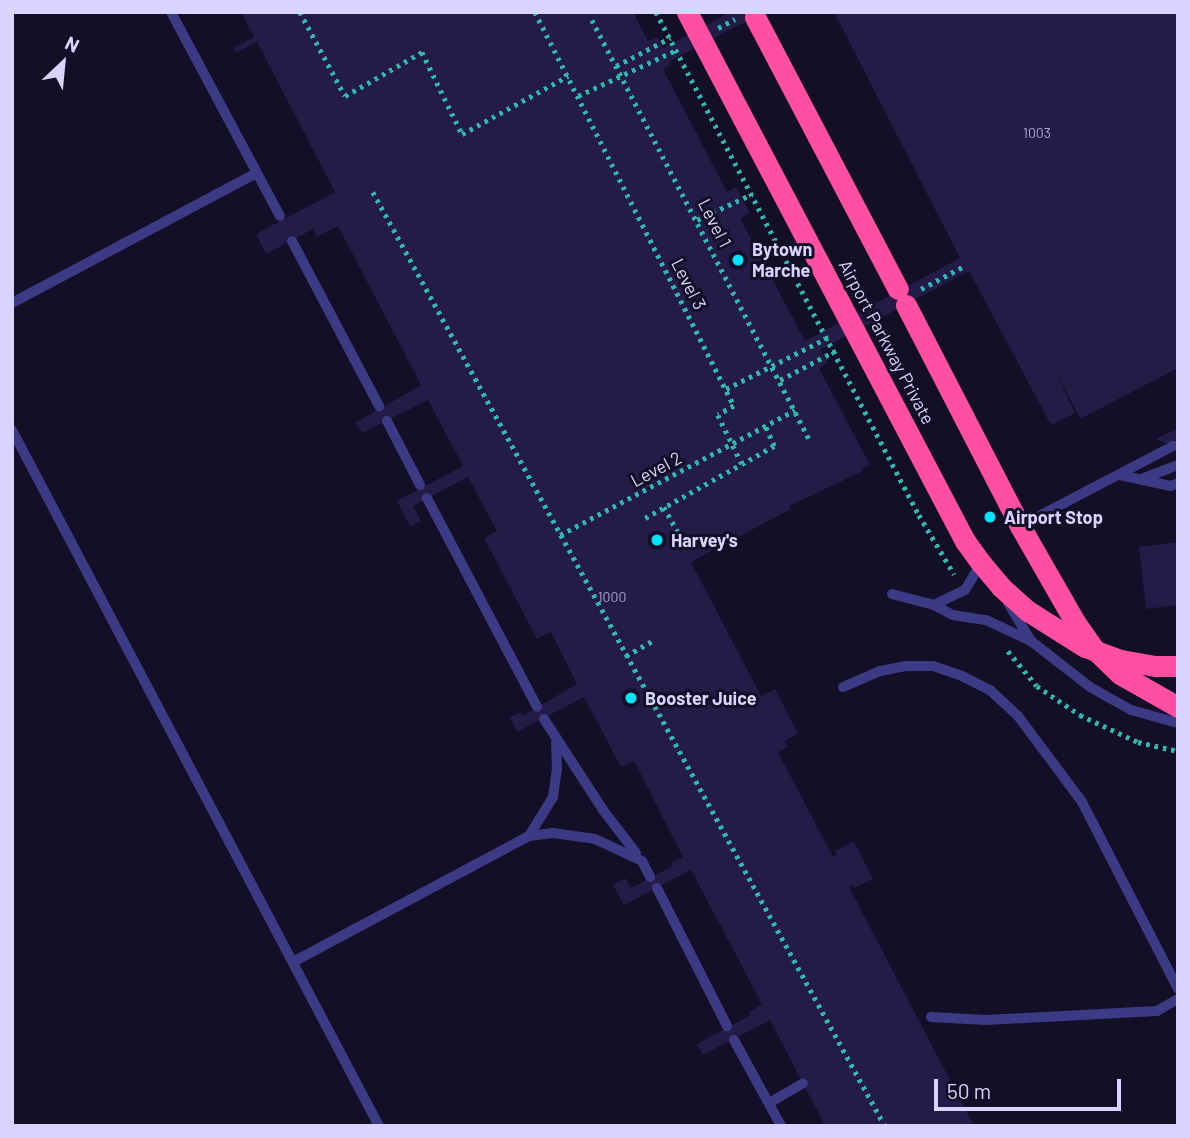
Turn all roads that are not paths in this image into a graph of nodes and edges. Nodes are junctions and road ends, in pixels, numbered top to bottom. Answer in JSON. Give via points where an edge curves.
{"nodes":[{"id":1,"x":172,"y":12,"type":"edge"},
{"id":2,"x":695,"y":15,"type":"edge"},
{"id":3,"x":755,"y":17,"type":"dead end"},
{"id":4,"x":257,"y":173,"type":"junction"},
{"id":5,"x":280,"y":216,"type":"dead end"},
{"id":6,"x":292,"y":241,"type":"dead end"},
{"id":7,"x":12,"y":303,"type":"edge"},
{"id":8,"x":379,"y":406,"type":"dead end"},
{"id":9,"x":387,"y":421,"type":"dead end"},
{"id":10,"x":12,"y":430,"type":"edge"},
{"id":11,"x":1173,"y":446,"type":"dead end"},
{"id":12,"x":1178,"y":465,"type":"edge"},
{"id":13,"x":1120,"y":475,"type":"junction"},
{"id":14,"x":1144,"y":478,"type":"junction"},
{"id":15,"x":421,"y":485,"type":"dead end"},
{"id":16,"x":1176,"y":486,"type":"edge"},
{"id":17,"x":428,"y":498,"type":"dead end"},
{"id":18,"x":1020,"y":526,"type":"junction"},
{"id":19,"x":984,"y":559,"type":"junction"},
{"id":20,"x":892,"y":594,"type":"dead end"},
{"id":21,"x":934,"y":605,"type":"junction"},
{"id":22,"x":1031,"y":641,"type":"junction"},
{"id":23,"x":1178,"y":666,"type":"edge"},
{"id":24,"x":843,"y":687,"type":"dead end"},
{"id":25,"x":537,"y":707,"type":"dead end"},
{"id":26,"x":1178,"y":708,"type":"edge"},
{"id":27,"x":544,"y":719,"type":"dead end"},
{"id":28,"x":1178,"y":723,"type":"edge"},
{"id":29,"x":555,"y":740,"type":"junction"},
{"id":30,"x":529,"y":836,"type":"junction"},
{"id":31,"x":642,"y":861,"type":"junction"},
{"id":32,"x":650,"y":877,"type":"dead end"},
{"id":33,"x":657,"y":888,"type":"dead end"},
{"id":34,"x":293,"y":962,"type":"junction"},
{"id":35,"x":1178,"y":989,"type":"edge"},
{"id":36,"x":1178,"y":999,"type":"edge"},
{"id":37,"x":931,"y":1017,"type":"dead end"},
{"id":38,"x":727,"y":1026,"type":"dead end"},
{"id":39,"x":734,"y":1040,"type":"dead end"},
{"id":40,"x":803,"y":1083,"type":"dead end"},
{"id":41,"x":769,"y":1103,"type":"junction"},
{"id":42,"x":379,"y":1126,"type":"edge"},
{"id":43,"x":781,"y":1126,"type":"edge"}],
"edges":[{"from":1,"to":4,"type":"lane"},
{"from":2,"to":19,"type":"lane"},
{"from":2,"to":23,"type":"highway","name":"Airport Parkway Private","via":[[965,541],[981,564],[1028,611],[1085,647],[1121,660]]},
{"from":3,"to":18,"type":"highway","name":"Airport Parkway Private"},
{"from":4,"to":5,"type":"lane"},
{"from":4,"to":7,"type":"lane"},
{"from":6,"to":8,"type":"lane"},
{"from":9,"to":15,"type":"lane"},
{"from":10,"to":34,"type":"lane"},
{"from":11,"to":13,"type":"lane"},
{"from":12,"to":14,"type":"lane"},
{"from":13,"to":14,"type":"lane"},
{"from":13,"to":18,"type":"lane"},
{"from":14,"to":16,"type":"lane"},
{"from":17,"to":25,"type":"lane"},
{"from":18,"to":26,"type":"highway","name":"Airport Parkway Private","via":[[1094,649],[1120,674]]},
{"from":19,"to":21,"type":"lane","via":[[965,590]]},
{"from":19,"to":22,"type":"lane"},
{"from":20,"to":21,"type":"lane"},
{"from":21,"to":22,"type":"lane","via":[[953,615],[986,620]]},
{"from":22,"to":28,"type":"lane","via":[[1090,687],[1131,710]]},
{"from":24,"to":35,"type":"lane","via":[[906,666],[933,667],[990,690],[1018,716],[1082,802]]},
{"from":27,"to":29,"type":"lane"},
{"from":29,"to":30,"type":"lane","via":[[555,788],[549,807]]},
{"from":29,"to":31,"type":"lane"},
{"from":30,"to":31,"type":"lane","via":[[553,833],[595,838]]},
{"from":30,"to":34,"type":"lane"},
{"from":31,"to":32,"type":"lane"},
{"from":33,"to":38,"type":"lane"},
{"from":34,"to":42,"type":"lane"},
{"from":36,"to":37,"type":"lane","via":[[1157,1011],[986,1020]]},
{"from":39,"to":41,"type":"lane"},
{"from":40,"to":41,"type":"lane"},
{"from":41,"to":43,"type":"lane"}]}
